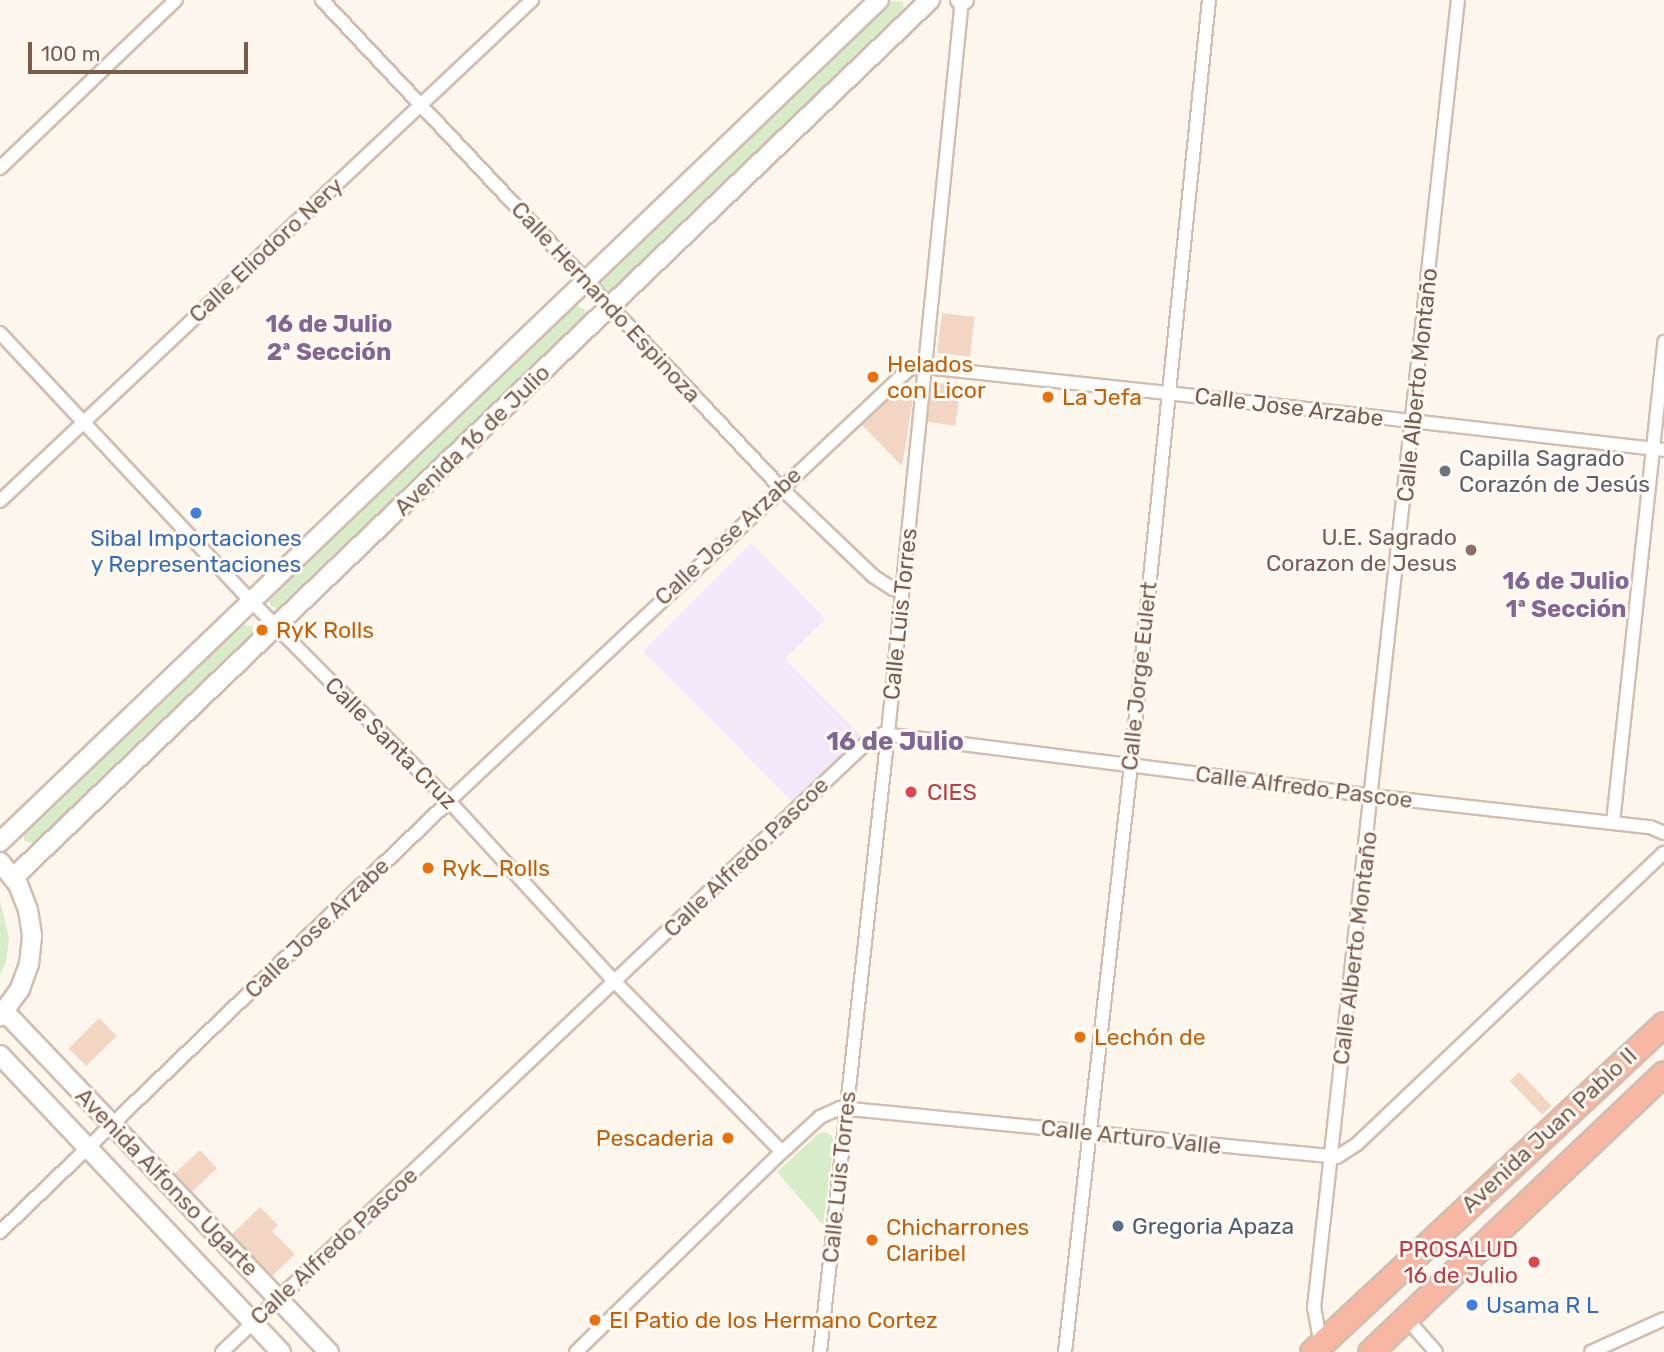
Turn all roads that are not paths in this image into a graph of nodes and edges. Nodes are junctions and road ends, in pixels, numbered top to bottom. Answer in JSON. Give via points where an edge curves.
{"nodes":[{"id":1,"x":176,"y":0,"type":"edge"},
{"id":2,"x":321,"y":0,"type":"edge"},
{"id":3,"x":532,"y":0,"type":"edge"},
{"id":4,"x":879,"y":0,"type":"edge"},
{"id":5,"x":930,"y":0,"type":"edge"},
{"id":6,"x":962,"y":0,"type":"edge"},
{"id":7,"x":1209,"y":0,"type":"edge"},
{"id":8,"x":1458,"y":0,"type":"edge"},
{"id":9,"x":420,"y":105,"type":"junction"},
{"id":10,"x":0,"y":168,"type":"edge"},
{"id":11,"x":586,"y":281,"type":"junction"},
{"id":12,"x":611,"y":307,"type":"junction"},
{"id":13,"x":0,"y":333,"type":"edge"},
{"id":14,"x":1664,"y":342,"type":"edge"},
{"id":15,"x":924,"y":367,"type":"junction"},
{"id":16,"x":1167,"y":393,"type":"junction"},
{"id":17,"x":1413,"y":421,"type":"junction"},
{"id":18,"x":83,"y":422,"type":"junction"},
{"id":19,"x":1659,"y":450,"type":"edge"},
{"id":20,"x":780,"y":487,"type":"junction"},
{"id":21,"x":0,"y":501,"type":"edge"},
{"id":22,"x":902,"y":590,"type":"junction"},
{"id":23,"x":252,"y":601,"type":"junction"},
{"id":24,"x":278,"y":628,"type":"junction"},
{"id":25,"x":888,"y":733,"type":"junction"},
{"id":26,"x":1131,"y":765,"type":"junction"},
{"id":27,"x":1372,"y":796,"type":"junction"},
{"id":28,"x":449,"y":801,"type":"junction"},
{"id":29,"x":1613,"y":823,"type":"junction"},
{"id":30,"x":1664,"y":833,"type":"edge"},
{"id":31,"x":0,"y":842,"type":"edge"},
{"id":32,"x":1664,"y":853,"type":"edge"},
{"id":33,"x":0,"y":862,"type":"edge"},
{"id":34,"x":13,"y":878,"type":"junction"},
{"id":35,"x":615,"y":982,"type":"junction"},
{"id":36,"x":3,"y":1015,"type":"edge"},
{"id":37,"x":1664,"y":1024,"type":"edge"},
{"id":38,"x":0,"y":1055,"type":"edge"},
{"id":39,"x":1664,"y":1073,"type":"edge"},
{"id":40,"x":846,"y":1108,"type":"junction"},
{"id":41,"x":113,"y":1125,"type":"junction"},
{"id":42,"x":1091,"y":1133,"type":"junction"},
{"id":43,"x":89,"y":1149,"type":"junction"},
{"id":44,"x":782,"y":1152,"type":"junction"},
{"id":45,"x":1330,"y":1158,"type":"junction"},
{"id":46,"x":0,"y":1232,"type":"edge"},
{"id":47,"x":278,"y":1298,"type":"junction"},
{"id":48,"x":1406,"y":1318,"type":"junction"},
{"id":49,"x":1664,"y":1319,"type":"edge"},
{"id":50,"x":253,"y":1323,"type":"junction"},
{"id":51,"x":1319,"y":1349,"type":"edge"},
{"id":52,"x":222,"y":1352,"type":"edge"},
{"id":53,"x":281,"y":1352,"type":"edge"},
{"id":54,"x":329,"y":1352,"type":"edge"},
{"id":55,"x":576,"y":1352,"type":"edge"},
{"id":56,"x":820,"y":1352,"type":"edge"},
{"id":57,"x":1065,"y":1352,"type":"edge"},
{"id":58,"x":1370,"y":1352,"type":"edge"},
{"id":59,"x":1436,"y":1352,"type":"edge"},
{"id":60,"x":1591,"y":1352,"type":"edge"}],
"edges":[{"from":1,"to":10,"type":"street"},
{"from":2,"to":9,"type":"street","name":"Calle Hernando Espinoza"},
{"from":3,"to":9,"type":"street","name":"Calle Eliodoro Nery"},
{"from":4,"to":11,"type":"street","name":"Avenida 16 de Julio"},
{"from":5,"to":12,"type":"street","name":"Avenida 16 de Julio"},
{"from":6,"to":15,"type":"street","name":"Calle Luis Torres"},
{"from":7,"to":16,"type":"street","name":"Calle Jorge Eulert"},
{"from":8,"to":17,"type":"street","name":"Calle Alberto Montaño"},
{"from":9,"to":11,"type":"street","name":"Calle Hernando Espinoza"},
{"from":9,"to":18,"type":"street","name":"Calle Eliodoro Nery"},
{"from":11,"to":12,"type":"street","name":"Calle Hernando Espinoza"},
{"from":11,"to":23,"type":"street","name":"Avenida 16 de Julio"},
{"from":12,"to":20,"type":"street","name":"Calle Hernando Espinoza"},
{"from":12,"to":24,"type":"street","name":"Avenida 16 de Julio"},
{"from":13,"to":18,"type":"street","name":"Calle Santa Cruz"},
{"from":14,"to":19,"type":"street"},
{"from":15,"to":16,"type":"street","name":"Calle Jose Arzabe"},
{"from":15,"to":20,"type":"street","name":"Calle Jose Arzabe","via":[[902,373]]},
{"from":15,"to":22,"type":"street","name":"Calle Luis Torres"},
{"from":16,"to":17,"type":"street","name":"Calle Jose Arzabe"},
{"from":16,"to":26,"type":"street","name":"Calle Jorge Eulert"},
{"from":17,"to":19,"type":"street","name":"Calle Jose Arzabe"},
{"from":17,"to":27,"type":"street","name":"Calle Alberto Montaño"},
{"from":18,"to":21,"type":"street","name":"Calle Eliodoro Nery"},
{"from":18,"to":23,"type":"street","name":"Calle Santa Cruz"},
{"from":19,"to":29,"type":"street"},
{"from":20,"to":22,"type":"street","name":"Calle Hernando Espinoza","via":[[873,576]]},
{"from":20,"to":28,"type":"street","name":"Calle Jose Arzabe"},
{"from":22,"to":25,"type":"street","name":"Calle Luis Torres"},
{"from":23,"to":24,"type":"street","name":"Calle Santa Cruz"},
{"from":23,"to":31,"type":"street","name":"Avenida 16 de Julio"},
{"from":24,"to":28,"type":"street","name":"Calle Santa Cruz"},
{"from":24,"to":34,"type":"street","name":"Avenida 16 de Julio"},
{"from":25,"to":26,"type":"street","name":"Calle Alfredo Pascoe"},
{"from":25,"to":35,"type":"street","name":"Calle Alfredo Pascoe","via":[[864,745]]},
{"from":25,"to":40,"type":"street","name":"Calle Luis Torres"},
{"from":26,"to":27,"type":"street","name":"Calle Alfredo Pascoe"},
{"from":26,"to":42,"type":"street","name":"Calle Jorge Eulert"},
{"from":27,"to":29,"type":"street","name":"Calle Alfredo Pascoe"},
{"from":27,"to":45,"type":"street","name":"Calle Alberto Montaño"},
{"from":28,"to":35,"type":"street","name":"Calle Santa Cruz"},
{"from":28,"to":41,"type":"street","name":"Calle Jose Arzabe"},
{"from":29,"to":30,"type":"street","name":"Calle Alfredo Pascoe"},
{"from":32,"to":45,"type":"street","via":[[1357,1144]]},
{"from":33,"to":34,"type":"street"},
{"from":34,"to":36,"type":"street","via":[[28,909],[32,936],[20,989]]},
{"from":35,"to":44,"type":"street","name":"Calle Santa Cruz"},
{"from":35,"to":47,"type":"street","name":"Calle Alfredo Pascoe"},
{"from":36,"to":41,"type":"street","name":"Avenida Alfonso Ugarte"},
{"from":37,"to":51,"type":"highway","name":"Avenida Juan Pablo II"},
{"from":38,"to":43,"type":"street","name":"Avenida Alfonso Ugarte"},
{"from":39,"to":48,"type":"highway","name":"Avenida Juan Pablo II"},
{"from":40,"to":42,"type":"street","name":"Calle Arturo Valle"},
{"from":40,"to":44,"type":"street","name":"Calle Arturo Valle","via":[[820,1117]]},
{"from":40,"to":56,"type":"street","name":"Calle Luis Torres"},
{"from":41,"to":43,"type":"street","name":"Calle Jose Arzabe"},
{"from":41,"to":47,"type":"street","name":"Avenida Alfonso Ugarte"},
{"from":42,"to":45,"type":"street","name":"Calle Arturo Valle"},
{"from":42,"to":57,"type":"street","name":"Calle Jorge Eulert"},
{"from":43,"to":46,"type":"street","name":"Calle Jose Arzabe"},
{"from":43,"to":50,"type":"street","name":"Avenida Alfonso Ugarte"},
{"from":44,"to":55,"type":"street","name":"Calle Arturo Valle"},
{"from":45,"to":51,"type":"street","name":"Calle Alberto Montaño","via":[[1314,1308]]},
{"from":47,"to":50,"type":"street","name":"Calle Alfredo Pascoe"},
{"from":47,"to":54,"type":"street","name":"Avenida Alfonso Ugarte"},
{"from":48,"to":58,"type":"highway","name":"Avenida Juan Pablo II"},
{"from":48,"to":59,"type":"street"},
{"from":49,"to":60,"type":"street"},
{"from":50,"to":52,"type":"street","name":"Calle Alfredo Pascoe"},
{"from":50,"to":53,"type":"street","name":"Avenida Alfonso Ugarte"}]}
